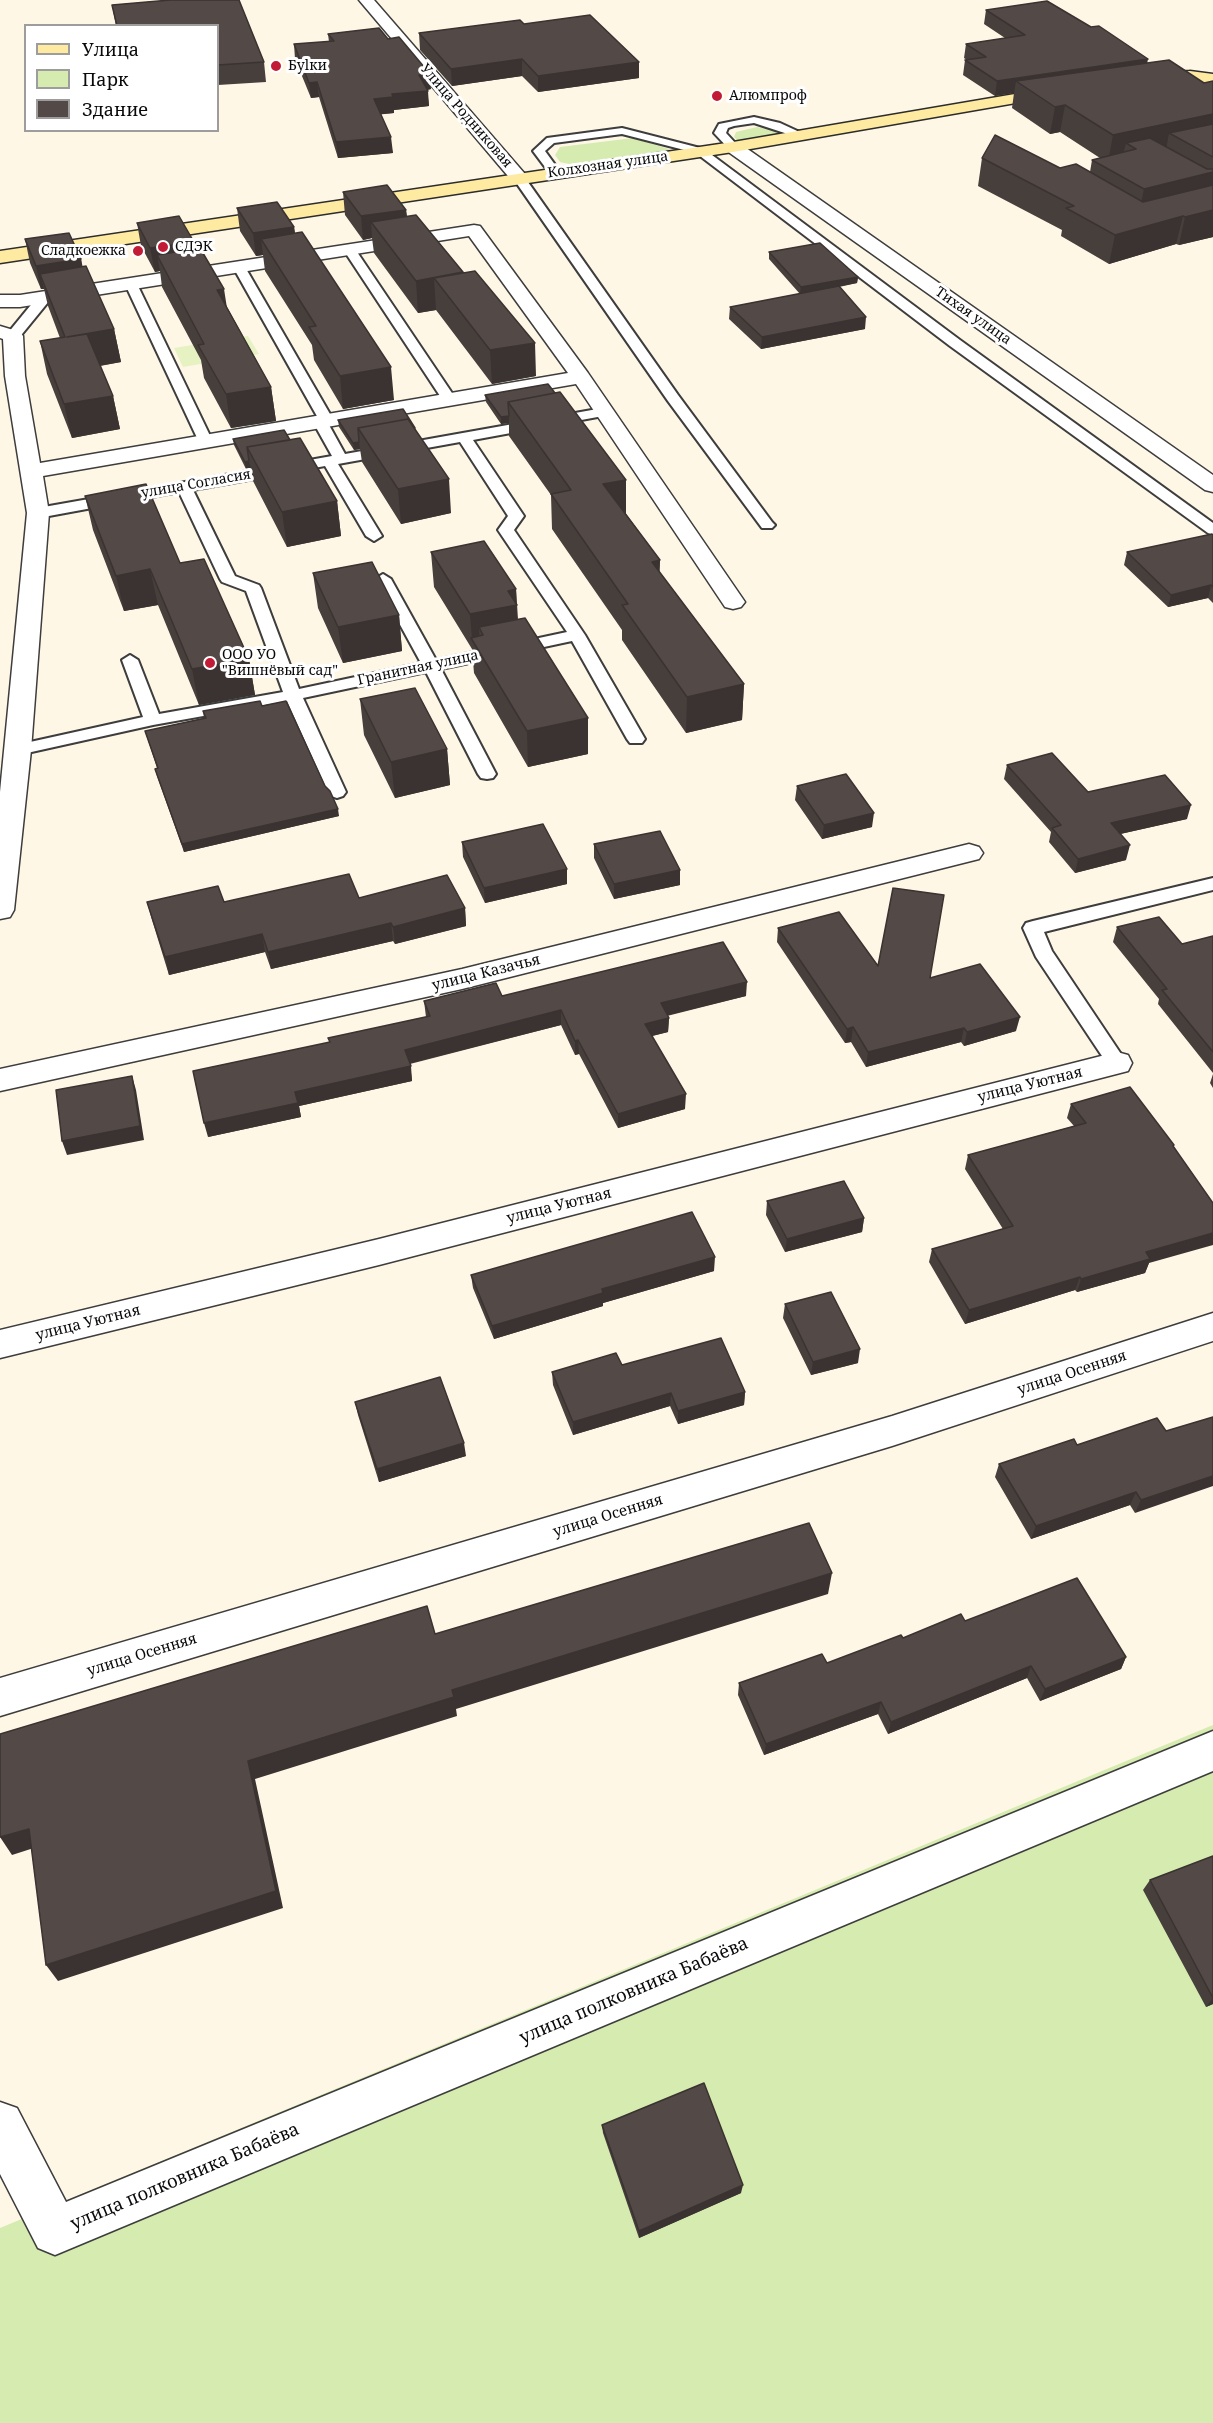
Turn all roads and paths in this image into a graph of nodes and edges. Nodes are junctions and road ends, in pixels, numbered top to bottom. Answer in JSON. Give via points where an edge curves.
{"nodes":[{"id":1,"x":366,"y":0,"type":"edge"},
{"id":2,"x":1209,"y":75,"type":"edge"},
{"id":3,"x":1136,"y":81,"type":"edge"},
{"id":4,"x":1073,"y":90,"type":"edge"},
{"id":5,"x":800,"y":135,"type":"junction"},
{"id":6,"x":733,"y":147,"type":"junction"},
{"id":7,"x":700,"y":152,"type":"junction"},
{"id":8,"x":555,"y":173,"type":"junction"},
{"id":9,"x":519,"y":178,"type":"junction"},
{"id":10,"x":349,"y":249,"type":"junction"},
{"id":11,"x":0,"y":257,"type":"edge"},
{"id":12,"x":239,"y":267,"type":"junction"},
{"id":13,"x":131,"y":284,"type":"junction"},
{"id":14,"x":44,"y":297,"type":"junction"},
{"id":15,"x":0,"y":301,"type":"edge"},
{"id":16,"x":6,"y":334,"type":"edge"},
{"id":17,"x":581,"y":377,"type":"junction"},
{"id":18,"x":449,"y":399,"type":"junction"},
{"id":19,"x":603,"y":412,"type":"junction"},
{"id":20,"x":324,"y":421,"type":"junction"},
{"id":21,"x":465,"y":438,"type":"junction"},
{"id":22,"x":206,"y":442,"type":"junction"},
{"id":23,"x":335,"y":460,"type":"junction"},
{"id":24,"x":31,"y":471,"type":"junction"},
{"id":25,"x":1213,"y":485,"type":"edge"},
{"id":26,"x":184,"y":486,"type":"junction"},
{"id":27,"x":38,"y":513,"type":"junction"},
{"id":28,"x":766,"y":525,"type":"dead end"},
{"id":29,"x":1213,"y":530,"type":"edge"},
{"id":30,"x":374,"y":536,"type":"dead end"},
{"id":31,"x":383,"y":579,"type":"edge"},
{"id":32,"x":733,"y":602,"type":"dead end"},
{"id":33,"x":577,"y":635,"type":"junction"},
{"id":34,"x":130,"y":660,"type":"dead end"},
{"id":35,"x":431,"y":664,"type":"junction"},
{"id":36,"x":293,"y":695,"type":"junction"},
{"id":37,"x":153,"y":720,"type":"junction"},
{"id":38,"x":636,"y":740,"type":"dead end"},
{"id":39,"x":18,"y":750,"type":"junction"},
{"id":40,"x":487,"y":774,"type":"dead end"},
{"id":41,"x":337,"y":792,"type":"dead end"},
{"id":42,"x":969,"y":853,"type":"dead end"},
{"id":43,"x":1213,"y":884,"type":"edge"},
{"id":44,"x":0,"y":910,"type":"edge"},
{"id":45,"x":1117,"y":1063,"type":"joint"},
{"id":46,"x":0,"y":1080,"type":"edge"},
{"id":47,"x":1213,"y":1327,"type":"edge"},
{"id":48,"x":0,"y":1344,"type":"edge"},
{"id":49,"x":0,"y":1697,"type":"edge"},
{"id":50,"x":1213,"y":1751,"type":"edge"},
{"id":51,"x":0,"y":2125,"type":"edge"}],
"edges":[{"from":1,"to":9,"type":"street","name":"Улица Родниковая"},
{"from":2,"to":3,"type":"street"},
{"from":4,"to":5,"type":"street","name":"Колхозная улица"},
{"from":5,"to":6,"type":"street","name":"Колхозная улица"},
{"from":5,"to":6,"type":"lane","via":[[754,120],[732,123],[723,126],[720,133]]},
{"from":6,"to":7,"type":"street","name":"Колхозная улица"},
{"from":6,"to":25,"type":"street","name":"Тихая улица"},
{"from":7,"to":8,"type":"street","name":"Колхозная улица"},
{"from":7,"to":8,"type":"lane","via":[[622,131],[591,134],[551,140],[544,145],[539,151]]},
{"from":7,"to":29,"type":"lane"},
{"from":8,"to":9,"type":"street","name":"Колхозная улица"},
{"from":9,"to":11,"type":"street","name":"Колхозная улица"},
{"from":9,"to":28,"type":"lane"},
{"from":10,"to":12,"type":"street"},
{"from":10,"to":17,"type":"street","via":[[474,230]]},
{"from":10,"to":18,"type":"lane"},
{"from":12,"to":13,"type":"street"},
{"from":12,"to":20,"type":"lane"},
{"from":13,"to":14,"type":"street"},
{"from":13,"to":22,"type":"lane"},
{"from":14,"to":15,"type":"street"},
{"from":14,"to":16,"type":"lane"},
{"from":16,"to":24,"type":"street"},
{"from":17,"to":18,"type":"street"},
{"from":17,"to":19,"type":"street"},
{"from":18,"to":20,"type":"street"},
{"from":19,"to":21,"type":"lane","name":"улица Согласия"},
{"from":19,"to":32,"type":"street"},
{"from":20,"to":22,"type":"street"},
{"from":20,"to":23,"type":"lane"},
{"from":21,"to":23,"type":"lane","name":"улица Согласия"},
{"from":21,"to":33,"type":"lane","via":[[516,516],[506,530]]},
{"from":22,"to":24,"type":"street"},
{"from":23,"to":26,"type":"lane","name":"улица Согласия"},
{"from":23,"to":30,"type":"lane"},
{"from":24,"to":27,"type":"street"},
{"from":26,"to":27,"type":"lane","name":"улица Согласия"},
{"from":26,"to":36,"type":"lane","via":[[228,579],[254,588]]},
{"from":27,"to":39,"type":"street"},
{"from":31,"to":35,"type":"lane"},
{"from":33,"to":35,"type":"lane","name":"Гранитная улица"},
{"from":33,"to":38,"type":"lane"},
{"from":34,"to":37,"type":"lane"},
{"from":35,"to":36,"type":"lane","name":"Гранитная улица"},
{"from":35,"to":40,"type":"lane"},
{"from":36,"to":37,"type":"lane","name":"Гранитная улица"},
{"from":36,"to":41,"type":"lane"},
{"from":37,"to":39,"type":"lane","name":"Гранитная улица"},
{"from":39,"to":44,"type":"street"},
{"from":42,"to":46,"type":"street","name":"улица Казачья","via":[[462,979]]},
{"from":43,"to":45,"type":"lane","via":[[1033,928],[1043,952]]},
{"from":45,"to":48,"type":"street","name":"улица Уютная","via":[[379,1252]]},
{"from":47,"to":49,"type":"street","name":"улица Осенняя","via":[[892,1431]]},
{"from":50,"to":51,"type":"street","name":"улица полковника Бабаёва","via":[[56,2231]]}]}
